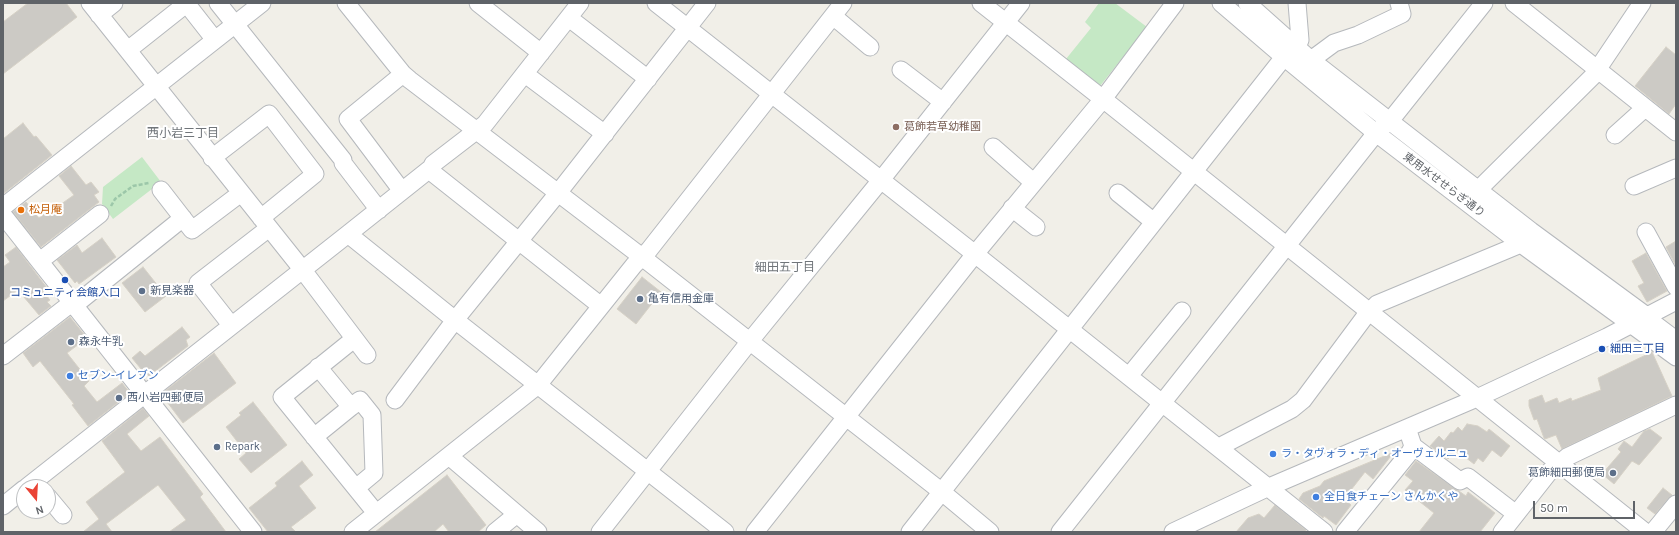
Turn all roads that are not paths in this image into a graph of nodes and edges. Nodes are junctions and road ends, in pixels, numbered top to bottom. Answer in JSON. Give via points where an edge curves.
{"nodes":[{"id":1,"x":114,"y":3,"type":"edge"},
{"id":2,"x":186,"y":3,"type":"edge"},
{"id":3,"x":218,"y":3,"type":"edge"},
{"id":4,"x":262,"y":3,"type":"edge"},
{"id":5,"x":346,"y":3,"type":"edge"},
{"id":6,"x":478,"y":3,"type":"edge"},
{"id":7,"x":580,"y":3,"type":"edge"},
{"id":8,"x":656,"y":3,"type":"edge"},
{"id":9,"x":707,"y":3,"type":"edge"},
{"id":10,"x":981,"y":3,"type":"edge"},
{"id":11,"x":1021,"y":3,"type":"edge"},
{"id":12,"x":1175,"y":3,"type":"edge"},
{"id":13,"x":1221,"y":3,"type":"edge"},
{"id":14,"x":1247,"y":3,"type":"edge"},
{"id":15,"x":1297,"y":3,"type":"edge"},
{"id":16,"x":1399,"y":3,"type":"edge"},
{"id":17,"x":1484,"y":3,"type":"edge"},
{"id":18,"x":1514,"y":3,"type":"edge"},
{"id":19,"x":1642,"y":3,"type":"edge"},
{"id":20,"x":95,"y":9,"type":"edge"},
{"id":21,"x":838,"y":9,"type":"edge"},
{"id":22,"x":569,"y":18,"type":"junction"},
{"id":23,"x":1006,"y":22,"type":"junction"},
{"id":24,"x":235,"y":24,"type":"junction"},
{"id":25,"x":687,"y":28,"type":"junction"},
{"id":26,"x":215,"y":40,"type":"junction"},
{"id":27,"x":870,"y":47,"type":"dead end"},
{"id":28,"x":1297,"y":47,"type":"junction"},
{"id":29,"x":128,"y":50,"type":"junction"},
{"id":30,"x":541,"y":53,"type":"junction"},
{"id":31,"x":1284,"y":57,"type":"junction"},
{"id":32,"x":1311,"y":60,"type":"junction"},
{"id":33,"x":1597,"y":69,"type":"junction"},
{"id":34,"x":901,"y":70,"type":"dead end"},
{"id":35,"x":403,"y":74,"type":"junction"},
{"id":36,"x":526,"y":74,"type":"junction"},
{"id":37,"x":648,"y":79,"type":"junction"},
{"id":38,"x":156,"y":86,"type":"junction"},
{"id":39,"x":772,"y":94,"type":"junction"},
{"id":40,"x":1103,"y":99,"type":"junction"},
{"id":41,"x":943,"y":102,"type":"junction"},
{"id":42,"x":1645,"y":108,"type":"junction"},
{"id":43,"x":1389,"y":121,"type":"junction"},
{"id":44,"x":478,"y":130,"type":"junction"},
{"id":45,"x":1676,"y":132,"type":"edge"},
{"id":46,"x":1376,"y":133,"type":"junction"},
{"id":47,"x":605,"y":134,"type":"junction"},
{"id":48,"x":1615,"y":135,"type":"dead end"},
{"id":49,"x":993,"y":147,"type":"dead end"},
{"id":50,"x":212,"y":158,"type":"junction"},
{"id":51,"x":1676,"y":168,"type":"edge"},
{"id":52,"x":429,"y":170,"type":"junction"},
{"id":53,"x":1194,"y":172,"type":"junction"},
{"id":54,"x":881,"y":180,"type":"junction"},
{"id":55,"x":1033,"y":182,"type":"junction"},
{"id":56,"x":1634,"y":186,"type":"dead end"},
{"id":57,"x":161,"y":190,"type":"road end"},
{"id":58,"x":1478,"y":190,"type":"junction"},
{"id":59,"x":402,"y":191,"type":"junction"},
{"id":60,"x":241,"y":193,"type":"junction"},
{"id":61,"x":558,"y":193,"type":"junction"},
{"id":62,"x":1118,"y":193,"type":"dead end"},
{"id":63,"x":3,"y":207,"type":"edge"},
{"id":64,"x":1012,"y":208,"type":"junction"},
{"id":65,"x":379,"y":210,"type":"junction"},
{"id":66,"x":100,"y":214,"type":"road end"},
{"id":67,"x":3,"y":215,"type":"edge"},
{"id":68,"x":183,"y":218,"type":"junction"},
{"id":69,"x":1154,"y":222,"type":"junction"},
{"id":70,"x":265,"y":223,"type":"junction"},
{"id":71,"x":1036,"y":227,"type":"dead end"},
{"id":72,"x":1646,"y":232,"type":"dead end"},
{"id":73,"x":348,"y":234,"type":"junction"},
{"id":74,"x":1526,"y":238,"type":"junction"},
{"id":75,"x":519,"y":241,"type":"junction"},
{"id":76,"x":1288,"y":246,"type":"junction"},
{"id":77,"x":975,"y":254,"type":"junction"},
{"id":78,"x":642,"y":257,"type":"junction"},
{"id":79,"x":40,"y":261,"type":"junction"},
{"id":80,"x":302,"y":269,"type":"junction"},
{"id":81,"x":1676,"y":287,"type":"edge"},
{"id":82,"x":1676,"y":301,"type":"edge"},
{"id":83,"x":74,"y":304,"type":"junction"},
{"id":84,"x":601,"y":306,"type":"junction"},
{"id":85,"x":1182,"y":311,"type":"dead end"},
{"id":86,"x":1369,"y":312,"type":"junction"},
{"id":87,"x":1648,"y":317,"type":"junction"},
{"id":88,"x":455,"y":320,"type":"junction"},
{"id":89,"x":1632,"y":325,"type":"junction"},
{"id":90,"x":231,"y":326,"type":"junction"},
{"id":91,"x":1069,"y":329,"type":"junction"},
{"id":92,"x":354,"y":339,"type":"junction"},
{"id":93,"x":1676,"y":340,"type":"edge"},
{"id":94,"x":750,"y":341,"type":"junction"},
{"id":95,"x":3,"y":356,"type":"edge"},
{"id":96,"x":367,"y":356,"type":"dead end"},
{"id":97,"x":1676,"y":357,"type":"edge"},
{"id":98,"x":318,"y":367,"type":"junction"},
{"id":99,"x":1129,"y":376,"type":"junction"},
{"id":100,"x":538,"y":385,"type":"junction"},
{"id":101,"x":144,"y":394,"type":"junction"},
{"id":102,"x":1477,"y":398,"type":"junction"},
{"id":103,"x":395,"y":400,"type":"dead end"},
{"id":104,"x":1162,"y":403,"type":"junction"},
{"id":105,"x":1676,"y":405,"type":"edge"},
{"id":106,"x":351,"y":407,"type":"junction"},
{"id":107,"x":846,"y":418,"type":"junction"},
{"id":108,"x":1407,"y":428,"type":"junction"},
{"id":109,"x":314,"y":437,"type":"junction"},
{"id":110,"x":1413,"y":446,"type":"junction"},
{"id":111,"x":1219,"y":447,"type":"junction"},
{"id":112,"x":449,"y":456,"type":"junction"},
{"id":113,"x":1558,"y":464,"type":"junction"},
{"id":114,"x":648,"y":472,"type":"junction"},
{"id":115,"x":40,"y":479,"type":"edge"},
{"id":116,"x":1269,"y":487,"type":"junction"},
{"id":117,"x":356,"y":488,"type":"junction"},
{"id":118,"x":942,"y":492,"type":"junction"},
{"id":119,"x":16,"y":497,"type":"edge"},
{"id":120,"x":1676,"y":504,"type":"edge"},
{"id":121,"x":3,"y":506,"type":"edge"},
{"id":122,"x":56,"y":507,"type":"edge"},
{"id":123,"x":376,"y":513,"type":"junction"},
{"id":124,"x":518,"y":514,"type":"junction"},
{"id":125,"x":1516,"y":514,"type":"junction"},
{"id":126,"x":63,"y":515,"type":"dead end"},
{"id":127,"x":253,"y":532,"type":"edge"},
{"id":128,"x":353,"y":532,"type":"edge"},
{"id":129,"x":495,"y":532,"type":"edge"},
{"id":130,"x":538,"y":532,"type":"edge"},
{"id":131,"x":600,"y":532,"type":"edge"},
{"id":132,"x":725,"y":532,"type":"edge"},
{"id":133,"x":755,"y":532,"type":"edge"},
{"id":134,"x":910,"y":532,"type":"edge"},
{"id":135,"x":990,"y":532,"type":"edge"},
{"id":136,"x":1060,"y":532,"type":"edge"},
{"id":137,"x":1173,"y":532,"type":"edge"},
{"id":138,"x":1324,"y":532,"type":"edge"},
{"id":139,"x":1345,"y":532,"type":"edge"},
{"id":140,"x":1502,"y":532,"type":"edge"},
{"id":141,"x":1645,"y":532,"type":"edge"},
{"id":142,"x":1653,"y":532,"type":"edge"}],
"edges":[{"from":1,"to":20,"type":"street"},
{"from":2,"to":26,"type":"street"},
{"from":2,"to":29,"type":"street"},
{"from":3,"to":24,"type":"street"},
{"from":4,"to":24,"type":"street"},
{"from":5,"to":35,"type":"street"},
{"from":6,"to":30,"type":"street"},
{"from":7,"to":22,"type":"street"},
{"from":8,"to":25,"type":"street"},
{"from":9,"to":25,"type":"street"},
{"from":10,"to":23,"type":"street"},
{"from":11,"to":23,"type":"street"},
{"from":12,"to":40,"type":"street"},
{"from":13,"to":31,"type":"street","name":"東用水せせらぎ通り"},
{"from":14,"to":28,"type":"street"},
{"from":15,"to":28,"type":"street","via":[[1300,40]]},
{"from":16,"to":32,"type":"street","via":[[1402,14],[1358,35],[1334,43]]},
{"from":17,"to":43,"type":"street"},
{"from":18,"to":33,"type":"street"},
{"from":19,"to":33,"type":"street"},
{"from":20,"to":29,"type":"street"},
{"from":21,"to":27,"type":"street"},
{"from":21,"to":39,"type":"street"},
{"from":22,"to":30,"type":"street"},
{"from":22,"to":37,"type":"street"},
{"from":23,"to":40,"type":"street"},
{"from":23,"to":41,"type":"street"},
{"from":24,"to":26,"type":"street"},
{"from":24,"to":65,"type":"street","via":[[343,160]]},
{"from":25,"to":37,"type":"street"},
{"from":25,"to":39,"type":"street"},
{"from":26,"to":38,"type":"street"},
{"from":28,"to":31,"type":"street"},
{"from":28,"to":32,"type":"street"},
{"from":29,"to":38,"type":"street"},
{"from":30,"to":36,"type":"street"},
{"from":31,"to":46,"type":"street","name":"東用水せせらぎ通り"},
{"from":31,"to":53,"type":"street"},
{"from":32,"to":43,"type":"street"},
{"from":33,"to":42,"type":"street"},
{"from":33,"to":58,"type":"street","via":[[1593,76]]},
{"from":34,"to":41,"type":"street"},
{"from":35,"to":44,"type":"street"},
{"from":35,"to":59,"type":"street","via":[[348,119]]},
{"from":36,"to":44,"type":"street"},
{"from":36,"to":47,"type":"street"},
{"from":37,"to":47,"type":"street"},
{"from":38,"to":50,"type":"street"},
{"from":38,"to":63,"type":"street"},
{"from":39,"to":54,"type":"street"},
{"from":39,"to":78,"type":"street"},
{"from":40,"to":53,"type":"street"},
{"from":40,"to":55,"type":"street"},
{"from":41,"to":54,"type":"street"},
{"from":42,"to":45,"type":"street"},
{"from":42,"to":48,"type":"street"},
{"from":43,"to":46,"type":"street"},
{"from":43,"to":58,"type":"street"},
{"from":44,"to":52,"type":"street","via":[[433,164]]},
{"from":44,"to":61,"type":"street"},
{"from":46,"to":74,"type":"street","name":"東用水せせらぎ通り"},
{"from":46,"to":76,"type":"street"},
{"from":47,"to":61,"type":"street"},
{"from":49,"to":55,"type":"street"},
{"from":50,"to":60,"type":"street"},
{"from":50,"to":70,"type":"street","via":[[269,114],[315,174]]},
{"from":51,"to":56,"type":"street"},
{"from":52,"to":59,"type":"street"},
{"from":52,"to":75,"type":"street"},
{"from":53,"to":69,"type":"street"},
{"from":53,"to":76,"type":"street"},
{"from":54,"to":77,"type":"street"},
{"from":54,"to":94,"type":"street"},
{"from":55,"to":64,"type":"street"},
{"from":57,"to":68,"type":"street"},
{"from":58,"to":74,"type":"street"},
{"from":59,"to":65,"type":"street"},
{"from":60,"to":68,"type":"street","via":[[192,230]]},
{"from":60,"to":70,"type":"street"},
{"from":61,"to":75,"type":"street"},
{"from":61,"to":78,"type":"street"},
{"from":62,"to":69,"type":"street"},
{"from":64,"to":71,"type":"street"},
{"from":64,"to":77,"type":"street"},
{"from":65,"to":73,"type":"street"},
{"from":66,"to":79,"type":"street"},
{"from":67,"to":79,"type":"street"},
{"from":68,"to":83,"type":"street"},
{"from":69,"to":91,"type":"street"},
{"from":70,"to":80,"type":"street"},
{"from":70,"to":90,"type":"street","via":[[198,283]]},
{"from":72,"to":81,"type":"street"},
{"from":73,"to":80,"type":"street"},
{"from":73,"to":88,"type":"street"},
{"from":74,"to":86,"type":"street","via":[[1377,304]]},
{"from":74,"to":87,"type":"street"},
{"from":74,"to":89,"type":"street","name":"東用水せせらぎ通り"},
{"from":75,"to":84,"type":"street"},
{"from":75,"to":88,"type":"street"},
{"from":76,"to":86,"type":"street"},
{"from":76,"to":104,"type":"street"},
{"from":77,"to":91,"type":"street"},
{"from":77,"to":107,"type":"street"},
{"from":78,"to":84,"type":"street"},
{"from":78,"to":94,"type":"street"},
{"from":79,"to":83,"type":"street"},
{"from":80,"to":90,"type":"street"},
{"from":80,"to":92,"type":"street"},
{"from":82,"to":87,"type":"street"},
{"from":83,"to":95,"type":"street","via":[[65,308]]},
{"from":83,"to":101,"type":"street"},
{"from":84,"to":100,"type":"street"},
{"from":85,"to":99,"type":"street"},
{"from":86,"to":102,"type":"street"},
{"from":86,"to":111,"type":"street","via":[[1303,400],[1292,409]]},
{"from":87,"to":89,"type":"street"},
{"from":87,"to":93,"type":"street"},
{"from":88,"to":100,"type":"street"},
{"from":88,"to":103,"type":"street"},
{"from":89,"to":97,"type":"street","name":"東用水せせらぎ通り"},
{"from":89,"to":102,"type":"street"},
{"from":90,"to":101,"type":"street"},
{"from":91,"to":99,"type":"street"},
{"from":91,"to":118,"type":"street"},
{"from":92,"to":96,"type":"street"},
{"from":92,"to":98,"type":"street"},
{"from":94,"to":107,"type":"street"},
{"from":94,"to":114,"type":"street"},
{"from":98,"to":106,"type":"street"},
{"from":98,"to":109,"type":"street","via":[[282,397]]},
{"from":99,"to":104,"type":"street"},
{"from":100,"to":112,"type":"street"},
{"from":100,"to":114,"type":"street"},
{"from":101,"to":115,"type":"street"},
{"from":101,"to":127,"type":"street"},
{"from":102,"to":108,"type":"street"},
{"from":102,"to":113,"type":"street"},
{"from":104,"to":111,"type":"street"},
{"from":104,"to":136,"type":"street"},
{"from":105,"to":113,"type":"street","via":[[1567,457]]},
{"from":106,"to":109,"type":"street"},
{"from":106,"to":117,"type":"street","via":[[360,400],[372,415],[374,473]]},
{"from":107,"to":118,"type":"street"},
{"from":107,"to":133,"type":"street"},
{"from":108,"to":110,"type":"street"},
{"from":108,"to":116,"type":"street"},
{"from":109,"to":117,"type":"street"},
{"from":110,"to":125,"type":"street","via":[[1460,482],[1468,478]]},
{"from":110,"to":139,"type":"street"},
{"from":111,"to":116,"type":"street"},
{"from":112,"to":123,"type":"street"},
{"from":112,"to":124,"type":"street"},
{"from":113,"to":125,"type":"street"},
{"from":113,"to":141,"type":"street"},
{"from":114,"to":131,"type":"street"},
{"from":114,"to":132,"type":"street"},
{"from":116,"to":137,"type":"street"},
{"from":116,"to":138,"type":"street"},
{"from":117,"to":123,"type":"street"},
{"from":118,"to":134,"type":"street"},
{"from":118,"to":135,"type":"street"},
{"from":119,"to":121,"type":"street"},
{"from":120,"to":142,"type":"street"},
{"from":122,"to":126,"type":"street"},
{"from":123,"to":128,"type":"street"},
{"from":124,"to":129,"type":"street"},
{"from":124,"to":130,"type":"street"},
{"from":125,"to":140,"type":"street"}]}
